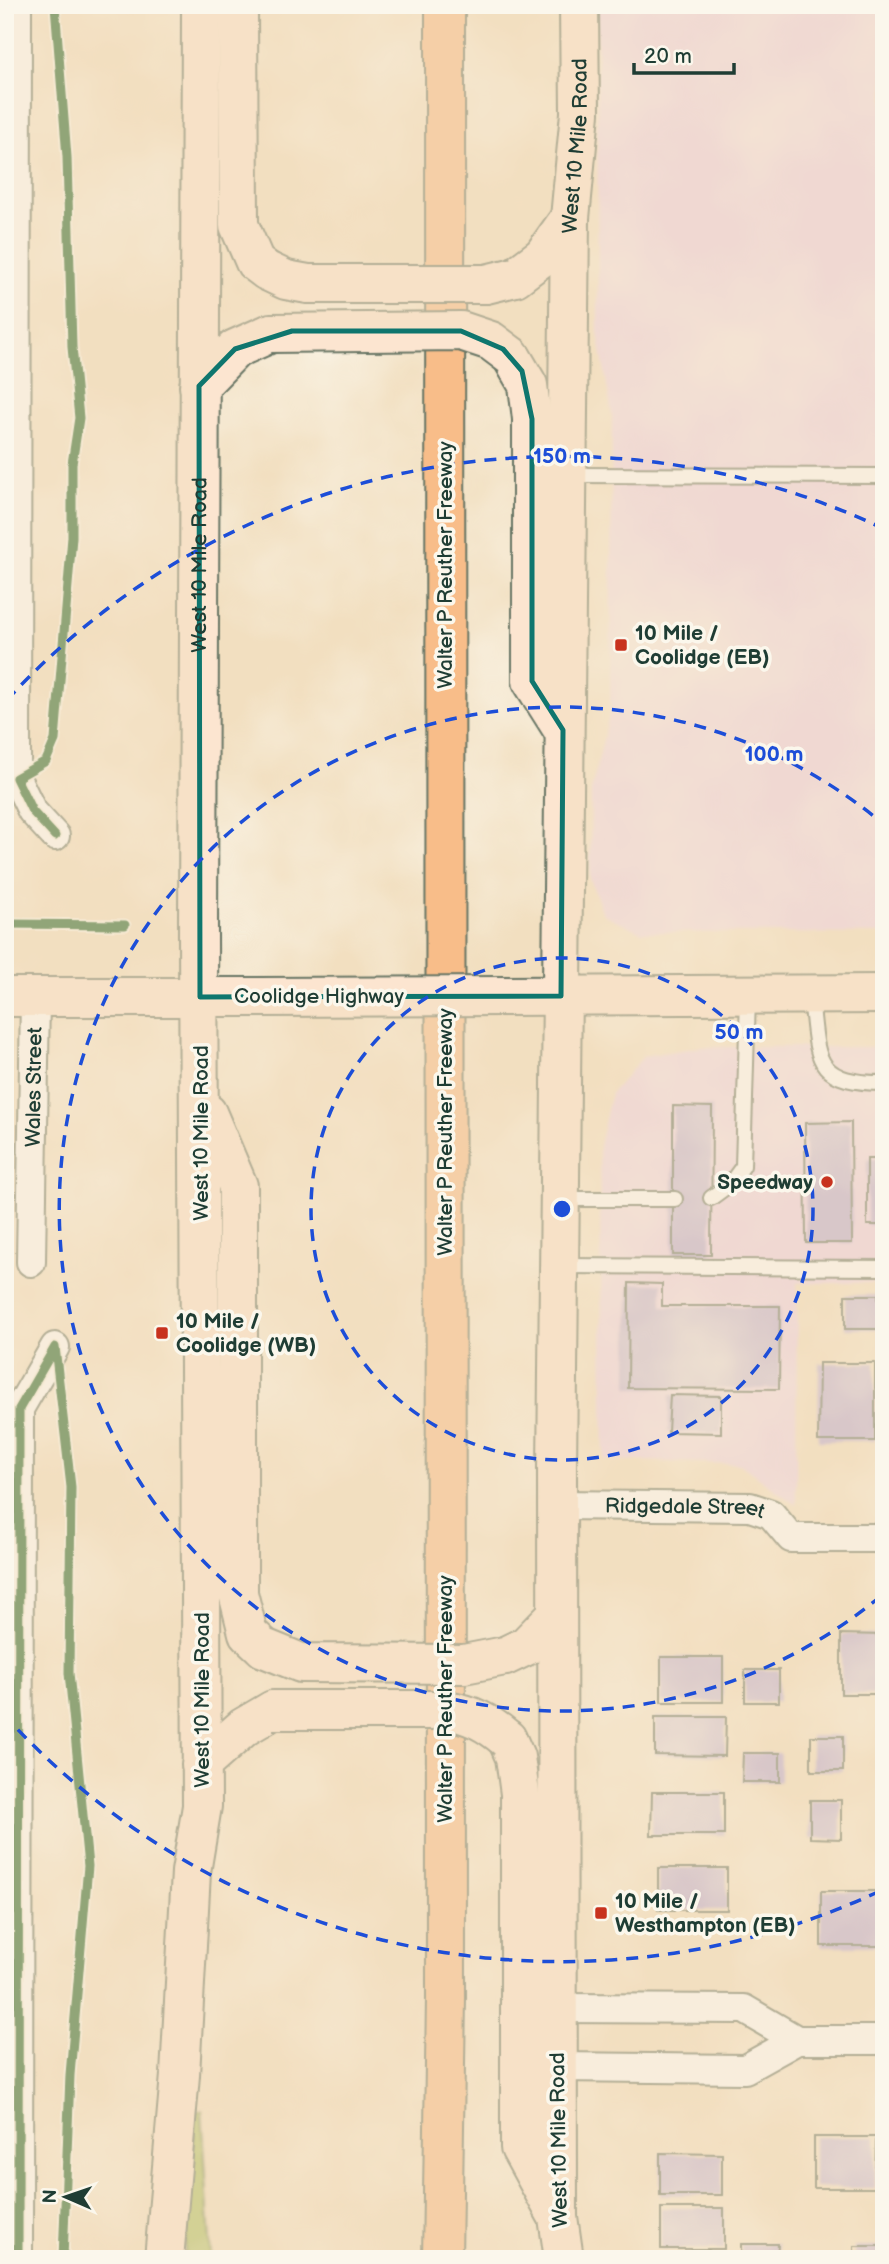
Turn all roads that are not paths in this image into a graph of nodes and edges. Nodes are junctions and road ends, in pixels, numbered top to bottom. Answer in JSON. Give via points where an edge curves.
{"nodes":[{"id":1,"x":18,"y":5,"type":"edge"},
{"id":2,"x":201,"y":5,"type":"edge"},
{"id":3,"x":238,"y":5,"type":"edge"},
{"id":4,"x":445,"y":5,"type":"edge"},
{"id":5,"x":579,"y":5,"type":"edge"},
{"id":6,"x":570,"y":218,"type":"junction"},
{"id":7,"x":199,"y":386,"type":"junction"},
{"id":8,"x":568,"y":475,"type":"junction"},
{"id":9,"x":884,"y":476,"type":"edge"},
{"id":10,"x":563,"y":730,"type":"junction"},
{"id":11,"x":55,"y":836,"type":"dead end"},
{"id":12,"x":884,"y":994,"type":"edge"},
{"id":13,"x":561,"y":996,"type":"junction"},
{"id":14,"x":811,"y":996,"type":"junction"},
{"id":15,"x":20,"y":997,"type":"edge"},
{"id":16,"x":200,"y":997,"type":"junction"},
{"id":17,"x":748,"y":997,"type":"junction"},
{"id":18,"x":884,"y":1083,"type":"edge"},
{"id":19,"x":201,"y":1098,"type":"junction"},
{"id":20,"x":711,"y":1198,"type":"dead end"},
{"id":21,"x":560,"y":1199,"type":"junction"},
{"id":22,"x":675,"y":1199,"type":"dead end"},
{"id":23,"x":31,"y":1262,"type":"dead end"},
{"id":24,"x":559,"y":1266,"type":"junction"},
{"id":25,"x":884,"y":1268,"type":"edge"},
{"id":26,"x":55,"y":1347,"type":"dead end"},
{"id":27,"x":557,"y":1505,"type":"junction"},
{"id":28,"x":884,"y":1538,"type":"edge"},
{"id":29,"x":557,"y":1614,"type":"junction"},
{"id":30,"x":201,"y":1765,"type":"junction"},
{"id":31,"x":558,"y":2008,"type":"junction"},
{"id":32,"x":797,"y":2039,"type":"junction"},
{"id":33,"x":884,"y":2040,"type":"edge"},
{"id":34,"x":557,"y":2067,"type":"junction"},
{"id":35,"x":558,"y":2217,"type":"junction"},
{"id":36,"x":18,"y":2259,"type":"edge"},
{"id":37,"x":164,"y":2259,"type":"edge"},
{"id":38,"x":442,"y":2259,"type":"edge"},
{"id":39,"x":564,"y":2259,"type":"edge"}],
"edges":[{"from":1,"to":11,"type":"street","via":[[16,778],[32,811]]},
{"from":2,"to":7,"type":"main road","name":"West 10 Mile Road"},
{"from":3,"to":6,"type":"main road","bridge":true,"via":[[239,225],[256,262],[267,271],[308,284],[486,284],[515,277],[544,256]]},
{"from":4,"to":38,"type":"highway","name":"Walter P Reuther Freeway","via":[[446,1997]]},
{"from":5,"to":6,"type":"main road","name":"West 10 Mile Road","via":[[580,113]]},
{"from":6,"to":8,"type":"main road","name":"West 10 Mile Road"},
{"from":7,"to":10,"type":"main road","bridge":true,"via":[[235,349],[271,333],[461,331],[491,341],[511,356],[528,385],[532,419],[532,681]]},
{"from":7,"to":16,"type":"main road","name":"West 10 Mile Road"},
{"from":8,"to":9,"type":"lane"},
{"from":8,"to":10,"type":"main road","name":"West 10 Mile Road"},
{"from":10,"to":13,"type":"main road","name":"West 10 Mile Road"},
{"from":12,"to":14,"type":"main road","name":"Coolidge Highway"},
{"from":13,"to":16,"type":"main road","name":"Coolidge Highway","bridge":true},
{"from":13,"to":17,"type":"main road","name":"Coolidge Highway"},
{"from":13,"to":21,"type":"main road","name":"West 10 Mile Road"},
{"from":14,"to":17,"type":"main road","name":"Coolidge Highway"},
{"from":14,"to":18,"type":"lane","via":[[822,1063],[835,1077],[855,1083]]},
{"from":15,"to":16,"type":"main road","name":"Coolidge Highway"},
{"from":15,"to":23,"type":"street","name":"Wales Street"},
{"from":16,"to":19,"type":"main road","name":"West 10 Mile Road"},
{"from":17,"to":20,"type":"lane","via":[[743,1166],[730,1184]]},
{"from":19,"to":29,"type":"main road","bridge":true,"via":[[238,1186],[238,1593],[248,1633],[264,1648],[301,1663],[464,1664],[505,1656],[526,1646]]},
{"from":19,"to":30,"type":"main road","name":"West 10 Mile Road"},
{"from":21,"to":22,"type":"lane"},
{"from":21,"to":24,"type":"main road","name":"West 10 Mile Road"},
{"from":24,"to":25,"type":"lane"},
{"from":24,"to":27,"type":"main road","name":"West 10 Mile Road"},
{"from":26,"to":36,"type":"street","via":[[19,1409]]},
{"from":27,"to":28,"type":"street","name":"Ridgedale Street","via":[[750,1507],[771,1514],[791,1538]]},
{"from":27,"to":29,"type":"main road","name":"West 10 Mile Road"},
{"from":29,"to":31,"type":"main road","name":"West 10 Mile Road"},
{"from":30,"to":35,"type":"main road","bridge":true,"via":[[244,1727],[274,1710],[446,1710],[487,1722],[507,1739],[515,1757],[520,1794],[520,2148]]},
{"from":30,"to":37,"type":"main road","name":"West 10 Mile Road"},
{"from":31,"to":32,"type":"street","via":[[744,2009]]},
{"from":31,"to":34,"type":"main road","name":"West 10 Mile Road"},
{"from":32,"to":33,"type":"street"},
{"from":32,"to":34,"type":"street","via":[[745,2069]]},
{"from":34,"to":35,"type":"main road","name":"West 10 Mile Road"},
{"from":35,"to":39,"type":"main road","name":"West 10 Mile Road"}]}
